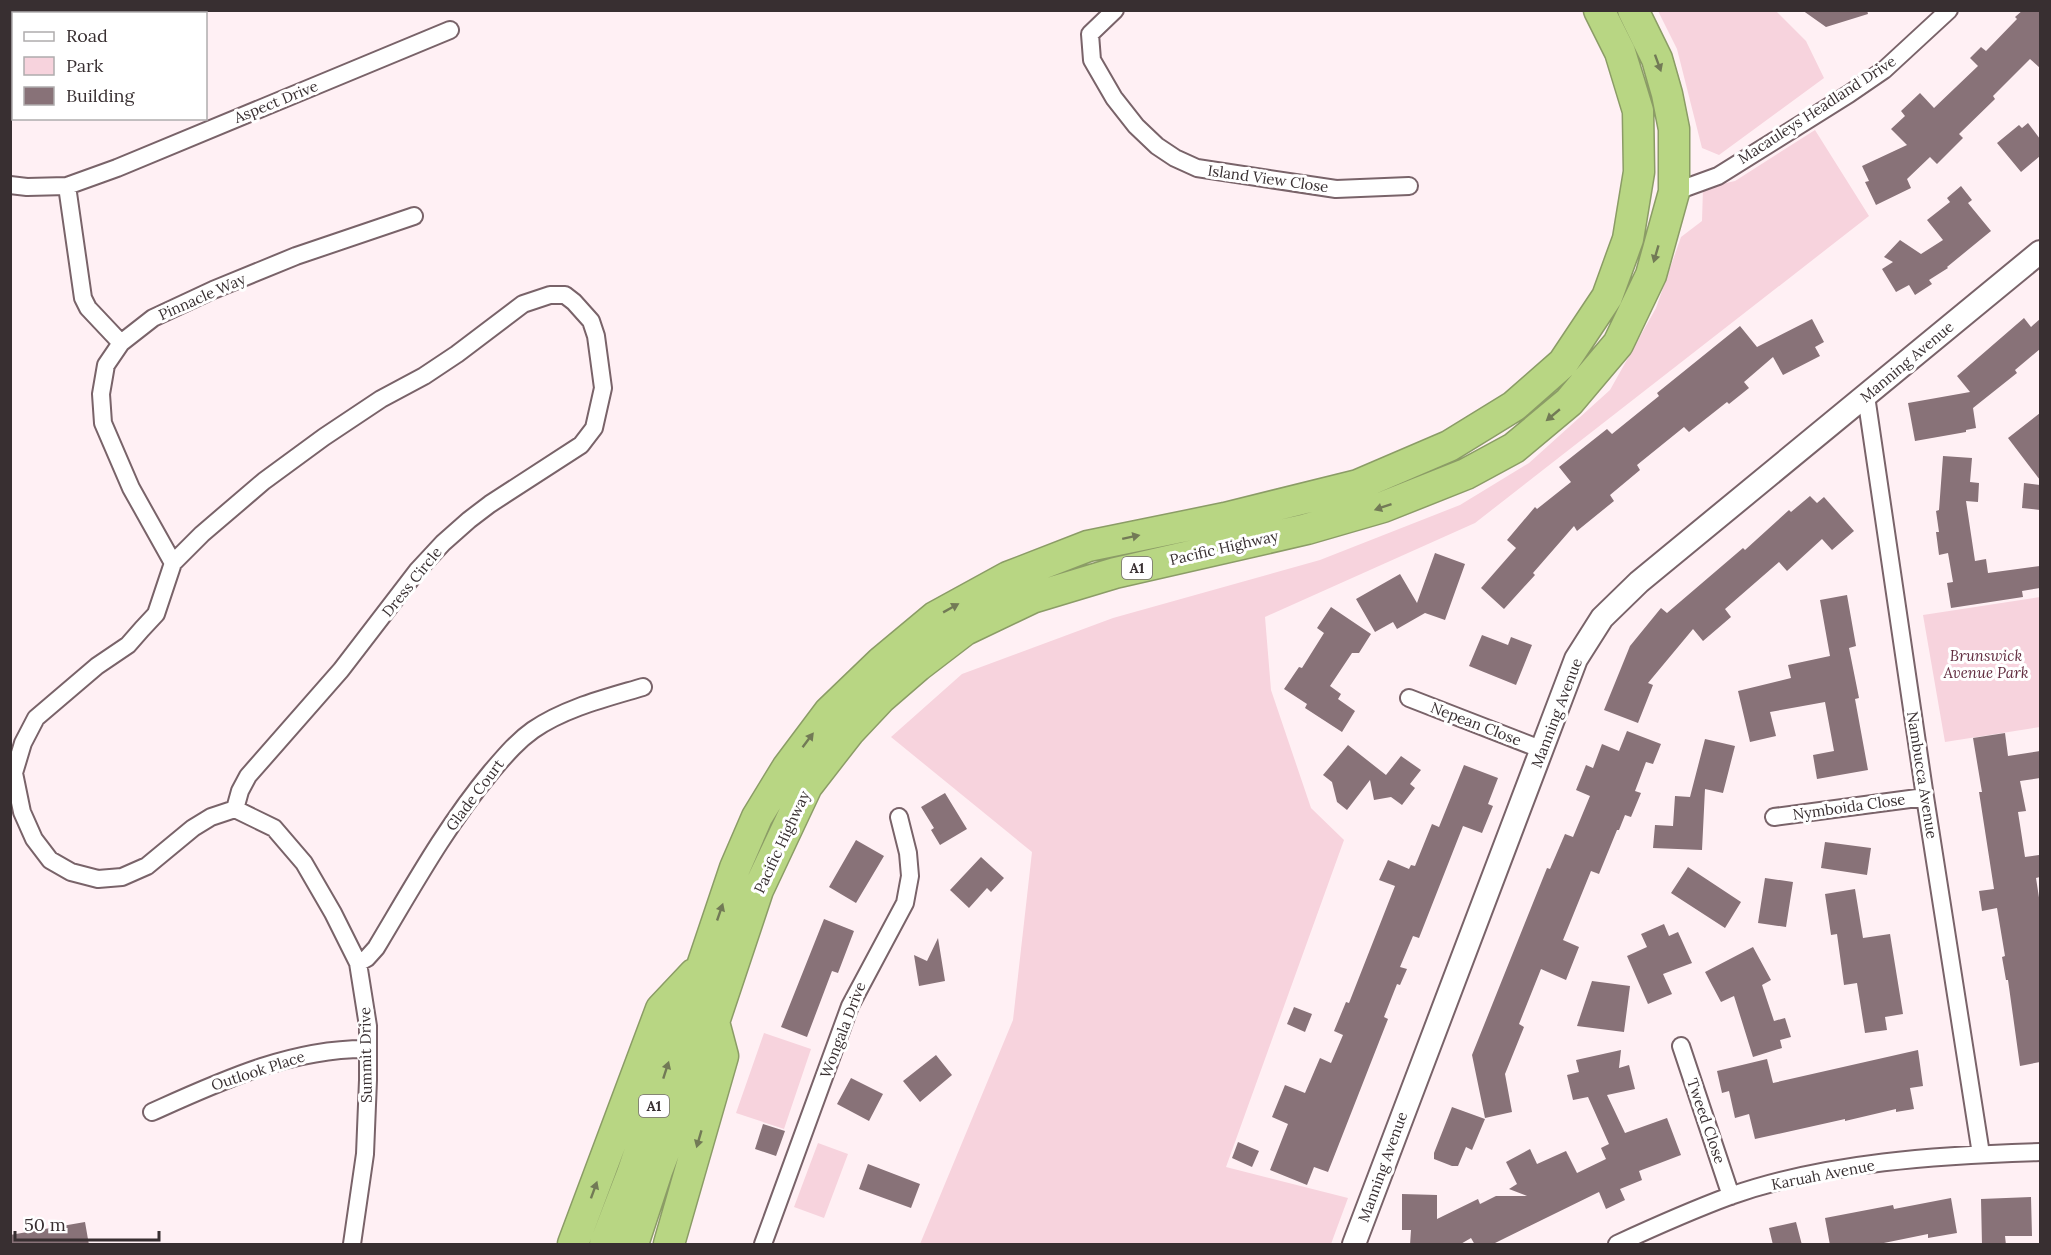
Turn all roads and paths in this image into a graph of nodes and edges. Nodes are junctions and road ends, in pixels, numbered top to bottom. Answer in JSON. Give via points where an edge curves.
{"nodes":[{"id":1,"x":1115,"y":10,"type":"edge"},
{"id":2,"x":1599,"y":10,"type":"edge"},
{"id":3,"x":1633,"y":10,"type":"edge"},
{"id":4,"x":1949,"y":10,"type":"edge"},
{"id":5,"x":450,"y":30,"type":"dead end"},
{"id":6,"x":10,"y":185,"type":"edge"},
{"id":7,"x":67,"y":186,"type":"junction"},
{"id":8,"x":1410,"y":186,"type":"dead end"},
{"id":9,"x":1674,"y":192,"type":"junction"},
{"id":10,"x":414,"y":216,"type":"dead end"},
{"id":11,"x":2040,"y":252,"type":"edge"},
{"id":12,"x":121,"y":343,"type":"junction"},
{"id":13,"x":1866,"y":396,"type":"junction"},
{"id":14,"x":173,"y":563,"type":"junction"},
{"id":15,"x":643,"y":687,"type":"dead end"},
{"id":16,"x":1409,"y":698,"type":"dead end"},
{"id":17,"x":1543,"y":750,"type":"junction"},
{"id":18,"x":1925,"y":797,"type":"junction"},
{"id":19,"x":235,"y":809,"type":"junction"},
{"id":20,"x":899,"y":817,"type":"dead end"},
{"id":21,"x":1774,"y":817,"type":"dead end"},
{"id":22,"x":358,"y":963,"type":"junction"},
{"id":23,"x":700,"y":967,"type":"junction"},
{"id":24,"x":714,"y":1022,"type":"junction"},
{"id":25,"x":1681,"y":1047,"type":"dead end"},
{"id":26,"x":368,"y":1049,"type":"junction"},
{"id":27,"x":152,"y":1112,"type":"dead end"},
{"id":28,"x":2040,"y":1152,"type":"edge"},
{"id":29,"x":1981,"y":1154,"type":"junction"},
{"id":30,"x":1731,"y":1196,"type":"junction"},
{"id":31,"x":353,"y":1244,"type":"edge"},
{"id":32,"x":573,"y":1245,"type":"edge"},
{"id":33,"x":605,"y":1245,"type":"edge"},
{"id":34,"x":633,"y":1245,"type":"edge"},
{"id":35,"x":669,"y":1245,"type":"edge"},
{"id":36,"x":763,"y":1245,"type":"edge"},
{"id":37,"x":1353,"y":1245,"type":"edge"},
{"id":38,"x":1617,"y":1245,"type":"edge"}],
"edges":[{"from":1,"to":8,"type":"street","name":"Island View Close","via":[[1090,34],[1092,60],[1136,126],[1175,158],[1197,168],[1336,189]]},
{"from":23,"to":2,"type":"highway","name":"Pacific Highway","number":"A1","one_way":true,"via":[[757,817],[787,768],[829,712],[935,617],[1008,577],[1088,546],[1358,485],[1449,446],[1514,406],[1563,363],[1607,297],[1628,238],[1639,172],[1638,111],[1620,52]]},
{"from":3,"to":9,"type":"highway","name":"Pacific Highway","number":"A1","one_way":true,"via":[[1658,60],[1667,94],[1674,129]]},
{"from":4,"to":9,"type":"street","name":"Macauleys Headland Drive","via":[[1884,70],[1718,176]]},
{"from":5,"to":7,"type":"street","name":"Aspect Drive"},
{"from":6,"to":7,"type":"street","name":"Aspect Drive"},
{"from":7,"to":12,"type":"street","via":[[83,298]]},
{"from":9,"to":24,"type":"highway","name":"Pacific Highway","number":"A1","one_way":true,"via":[[1651,275],[1618,344],[1569,402],[1514,448],[1466,474],[1383,507],[1307,529],[1115,573],[1032,598],[965,630],[918,666],[849,732],[807,786],[758,890]]},
{"from":10,"to":12,"type":"street","name":"Pinnacle Way","via":[[296,256],[213,290],[153,318]]},
{"from":11,"to":13,"type":"street","name":"Manning Avenue"},
{"from":12,"to":14,"type":"street","name":"Pinnacle Way","via":[[106,365],[101,394],[103,423],[131,488]]},
{"from":13,"to":17,"type":"street","name":"Manning Avenue","via":[[1639,582],[1602,618],[1576,659]]},
{"from":13,"to":18,"type":"street","name":"Nambucca Avenue"},
{"from":14,"to":19,"type":"street","name":"Dress Circle","via":[[156,614],[128,645],[36,718],[22,743],[14,773],[22,812],[34,839],[50,860],[71,872],[98,879],[122,877],[147,866],[193,828]]},
{"from":14,"to":19,"type":"street","name":"Dress Circle","via":[[202,534],[315,443],[457,354],[523,304],[550,295],[565,295],[591,321],[603,388],[594,428],[581,445],[469,520],[424,564],[341,670],[248,776]]},
{"from":15,"to":22,"type":"street","name":"Glade Court","via":[[566,714],[515,744],[473,793],[376,948]]},
{"from":16,"to":17,"type":"street","name":"Nepean Close"},
{"from":17,"to":37,"type":"street","name":"Manning Avenue"},
{"from":18,"to":21,"type":"street","name":"Nymboida Close"},
{"from":18,"to":29,"type":"street","name":"Nambucca Avenue"},
{"from":19,"to":22,"type":"street","name":"Summit Drive","via":[[274,828],[304,862]]},
{"from":20,"to":36,"type":"street","name":"Wongala Drive","via":[[910,876],[905,903],[850,1006]]},
{"from":22,"to":26,"type":"street","name":"Summit Drive"},
{"from":32,"to":23,"type":"highway","one_way":true,"via":[[661,1009]]},
{"from":33,"to":23,"type":"highway","name":"Pacific Highway","number":"A1","one_way":true},
{"from":24,"to":34,"type":"highway","name":"Pacific Highway","number":"A1"},
{"from":24,"to":35,"type":"highway","one_way":true,"via":[[723,1056]]},
{"from":25,"to":30,"type":"street","name":"Tweed Close"},
{"from":26,"to":27,"type":"street","name":"Outlook Place","via":[[316,1052],[278,1061]]},
{"from":26,"to":31,"type":"street","name":"Summit Drive","via":[[365,1154]]},
{"from":28,"to":29,"type":"street","name":"Karuah Avenue"},
{"from":29,"to":30,"type":"street","name":"Karuah Avenue","via":[[1831,1171]]},
{"from":30,"to":38,"type":"street","name":"Karuah Avenue"}]}
